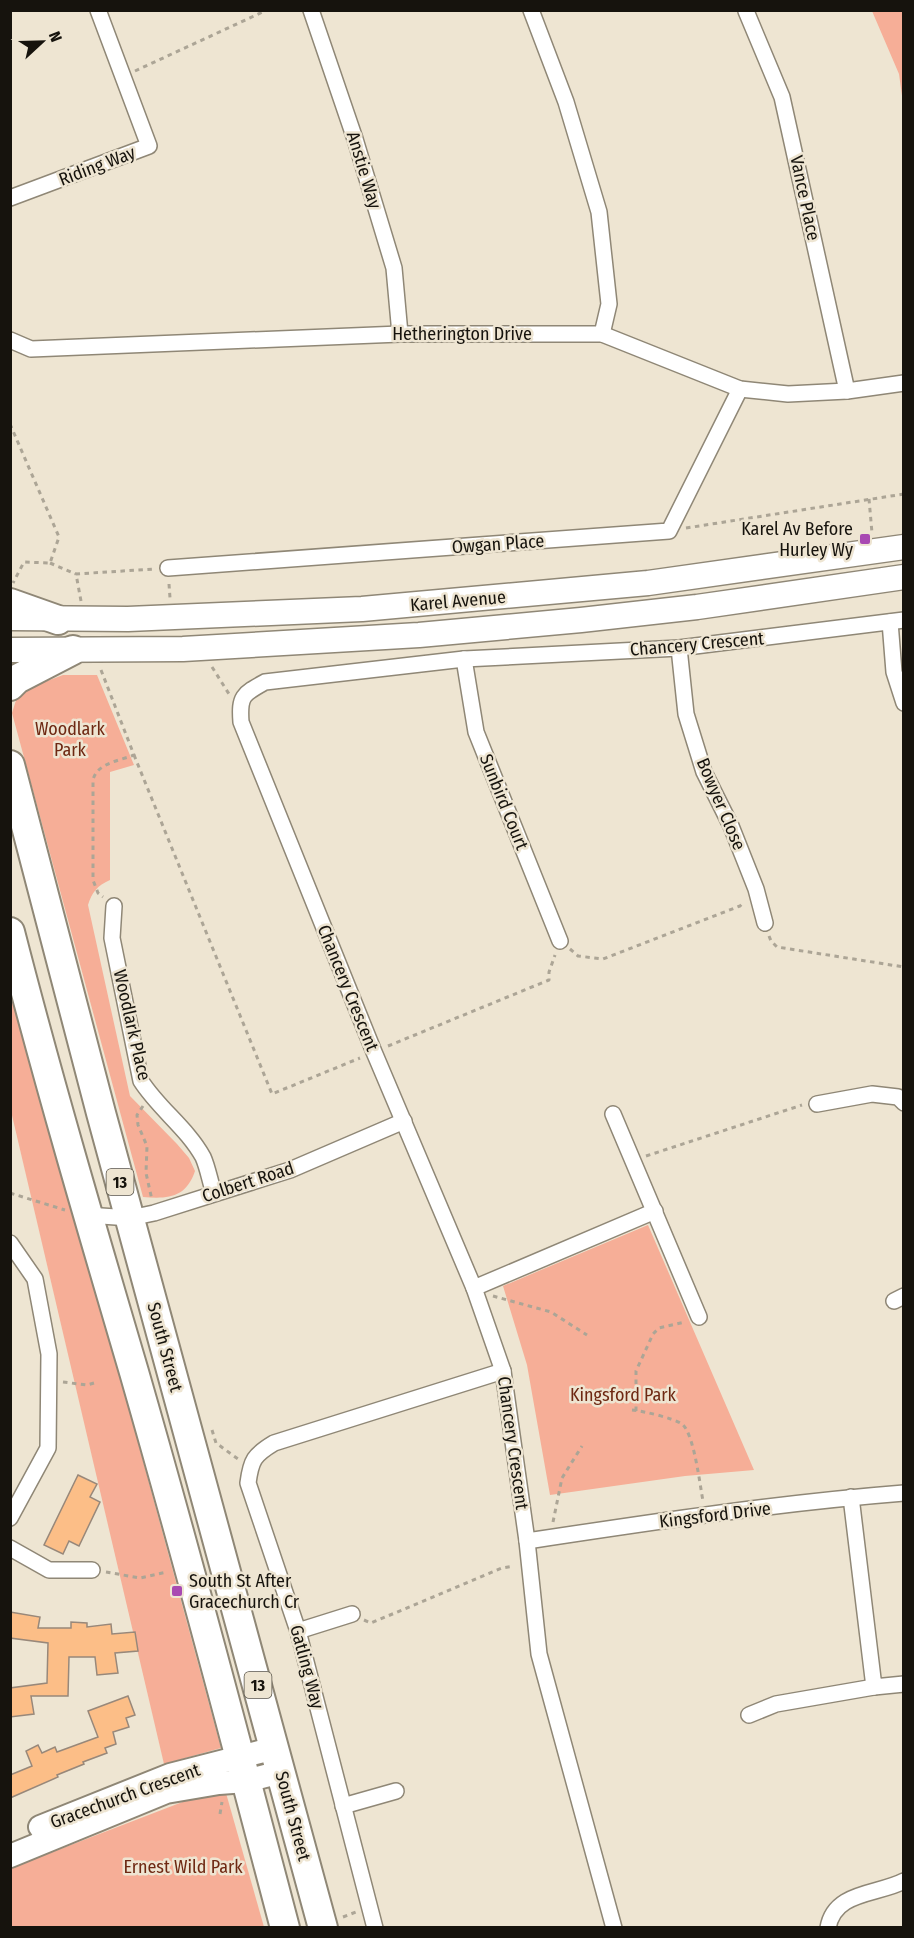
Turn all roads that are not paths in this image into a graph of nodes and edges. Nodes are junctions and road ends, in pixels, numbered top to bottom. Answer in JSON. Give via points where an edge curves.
{"nodes":[{"id":1,"x":98,"y":10,"type":"edge"},
{"id":2,"x":311,"y":10,"type":"edge"},
{"id":3,"x":531,"y":10,"type":"edge"},
{"id":4,"x":746,"y":11,"type":"edge"},
{"id":5,"x":10,"y":198,"type":"edge"},
{"id":6,"x":400,"y":334,"type":"junction"},
{"id":7,"x":602,"y":334,"type":"junction"},
{"id":8,"x":10,"y":340,"type":"edge"},
{"id":9,"x":903,"y":383,"type":"edge"},
{"id":10,"x":740,"y":388,"type":"junction"},
{"id":11,"x":847,"y":391,"type":"junction"},
{"id":12,"x":903,"y":547,"type":"edge"},
{"id":13,"x":168,"y":568,"type":"road end"},
{"id":14,"x":903,"y":577,"type":"edge"},
{"id":15,"x":11,"y":594,"type":"edge"},
{"id":16,"x":10,"y":618,"type":"edge"},
{"id":17,"x":58,"y":620,"type":"junction"},
{"id":18,"x":897,"y":621,"type":"edge"},
{"id":19,"x":679,"y":648,"type":"junction"},
{"id":20,"x":10,"y":650,"type":"edge"},
{"id":21,"x":73,"y":650,"type":"junction"},
{"id":22,"x":464,"y":659,"type":"junction"},
{"id":23,"x":10,"y":686,"type":"edge"},
{"id":24,"x":903,"y":703,"type":"edge"},
{"id":25,"x":10,"y":765,"type":"edge"},
{"id":26,"x":114,"y":906,"type":"road end"},
{"id":27,"x":765,"y":923,"type":"road end"},
{"id":28,"x":10,"y":932,"type":"edge"},
{"id":29,"x":560,"y":941,"type":"road end"},
{"id":30,"x":903,"y":1103,"type":"edge"},
{"id":31,"x":818,"y":1104,"type":"road end"},
{"id":32,"x":613,"y":1114,"type":"dead end"},
{"id":33,"x":404,"y":1121,"type":"junction"},
{"id":34,"x":214,"y":1193,"type":"junction"},
{"id":35,"x":655,"y":1211,"type":"junction"},
{"id":36,"x":87,"y":1215,"type":"junction"},
{"id":37,"x":142,"y":1216,"type":"junction"},
{"id":38,"x":10,"y":1243,"type":"edge"},
{"id":39,"x":474,"y":1288,"type":"junction"},
{"id":40,"x":699,"y":1317,"type":"road end"},
{"id":41,"x":503,"y":1371,"type":"junction"},
{"id":42,"x":903,"y":1493,"type":"edge"},
{"id":43,"x":851,"y":1497,"type":"junction"},
{"id":44,"x":10,"y":1518,"type":"edge"},
{"id":45,"x":527,"y":1541,"type":"junction"},
{"id":46,"x":10,"y":1548,"type":"edge"},
{"id":47,"x":92,"y":1570,"type":"dead end"},
{"id":48,"x":352,"y":1614,"type":"road end"},
{"id":49,"x":298,"y":1631,"type":"junction"},
{"id":50,"x":903,"y":1684,"type":"edge"},
{"id":51,"x":874,"y":1687,"type":"junction"},
{"id":52,"x":749,"y":1715,"type":"dead end"},
{"id":53,"x":278,"y":1760,"type":"junction"},
{"id":54,"x":243,"y":1769,"type":"junction"},
{"id":55,"x":396,"y":1791,"type":"dead end"},
{"id":56,"x":343,"y":1806,"type":"junction"},
{"id":57,"x":10,"y":1839,"type":"edge"},
{"id":58,"x":10,"y":1856,"type":"edge"},
{"id":59,"x":903,"y":1881,"type":"edge"},
{"id":60,"x":285,"y":1928,"type":"edge"},
{"id":61,"x":323,"y":1928,"type":"edge"},
{"id":62,"x":375,"y":1928,"type":"edge"},
{"id":63,"x":614,"y":1928,"type":"edge"},
{"id":64,"x":828,"y":1928,"type":"edge"}],
"edges":[{"from":1,"to":5,"type":"street","name":"Riding Way","via":[[148,146]]},
{"from":2,"to":6,"type":"street","name":"Anstie Way","via":[[394,268]]},
{"from":3,"to":7,"type":"street","via":[[566,102],[599,212],[609,304]]},
{"from":4,"to":11,"type":"street","name":"Vance Place","via":[[782,97]]},
{"from":6,"to":7,"type":"street","name":"Hetherington Drive"},
{"from":6,"to":8,"type":"street","name":"Hetherington Drive","via":[[31,349]]},
{"from":7,"to":10,"type":"street","name":"Hetherington Drive"},
{"from":9,"to":11,"type":"street","name":"Hetherington Drive"},
{"from":10,"to":11,"type":"street","name":"Hetherington Drive","via":[[788,394]]},
{"from":10,"to":13,"type":"street","name":"Owgan Place","via":[[669,531]]},
{"from":12,"to":17,"type":"main road","name":"Karel Avenue","via":[[671,580],[510,597],[350,610]]},
{"from":14,"to":21,"type":"main road","name":"Karel Avenue","via":[[697,607],[419,635],[183,649]]},
{"from":15,"to":17,"type":"highway"},
{"from":16,"to":17,"type":"main road","name":"Karel Avenue"},
{"from":18,"to":19,"type":"street","name":"Chancery Crescent"},
{"from":18,"to":24,"type":"street","via":[[894,672]]},
{"from":19,"to":22,"type":"street","name":"Chancery Crescent"},
{"from":19,"to":27,"type":"street","name":"Bowyer Close","via":[[686,714],[704,772],[731,826]]},
{"from":20,"to":21,"type":"main road","name":"Karel Avenue"},
{"from":21,"to":23,"type":"highway"},
{"from":22,"to":29,"type":"street","name":"Sunbird Court","via":[[476,732]]},
{"from":22,"to":33,"type":"street","name":"Chancery Crescent","via":[[265,682],[246,693],[240,704],[241,722]]},
{"from":25,"to":37,"type":"highway","name":"South Street","number":"13","via":[[32,852]]},
{"from":26,"to":34,"type":"street","name":"Woodlark Place","via":[[112,938],[141,1081],[204,1159]]},
{"from":28,"to":36,"type":"highway","name":"South Street","number":"13"},
{"from":30,"to":31,"type":"street","via":[[898,1097],[872,1094]]},
{"from":32,"to":35,"type":"street"},
{"from":33,"to":34,"type":"street","name":"Colbert Road","via":[[290,1170]]},
{"from":33,"to":39,"type":"street","name":"Chancery Crescent"},
{"from":34,"to":37,"type":"street","name":"Colbert Road"},
{"from":35,"to":39,"type":"street"},
{"from":35,"to":40,"type":"street"},
{"from":36,"to":37,"type":"street","name":"Colbert Road"},
{"from":36,"to":54,"type":"highway","name":"South Street","number":"13"},
{"from":37,"to":53,"type":"highway","name":"South Street","number":"13"},
{"from":38,"to":44,"type":"street","via":[[35,1280],[49,1354],[48,1448]]},
{"from":39,"to":41,"type":"street","name":"Chancery Crescent"},
{"from":41,"to":45,"type":"street","name":"Chancery Crescent"},
{"from":41,"to":49,"type":"street","name":"Gatling Way","via":[[273,1443],[257,1453],[250,1465],[248,1483]]},
{"from":42,"to":43,"type":"street","name":"Kingsford Drive"},
{"from":43,"to":45,"type":"street","name":"Kingsford Drive"},
{"from":43,"to":51,"type":"street"},
{"from":45,"to":63,"type":"street","name":"Chancery Crescent","via":[[539,1654]]},
{"from":46,"to":47,"type":"street","via":[[49,1570]]},
{"from":48,"to":49,"type":"street"},
{"from":49,"to":56,"type":"street","name":"Gatling Way"},
{"from":50,"to":51,"type":"street"},
{"from":51,"to":52,"type":"street","via":[[776,1704]]},
{"from":53,"to":54,"type":"street","name":"Gracechurch Crescent"},
{"from":53,"to":61,"type":"highway","name":"South Street","number":"13"},
{"from":54,"to":57,"type":"street","name":"Gracechurch Crescent","via":[[170,1775]]},
{"from":54,"to":58,"type":"street","name":"Gracechurch Crescent","via":[[219,1783],[166,1792]]},
{"from":54,"to":60,"type":"highway","name":"South Street","number":"13"},
{"from":55,"to":56,"type":"street"},
{"from":56,"to":62,"type":"street","name":"Gatling Way"},
{"from":59,"to":64,"type":"street","via":[[845,1900],[830,1915]]}]}
